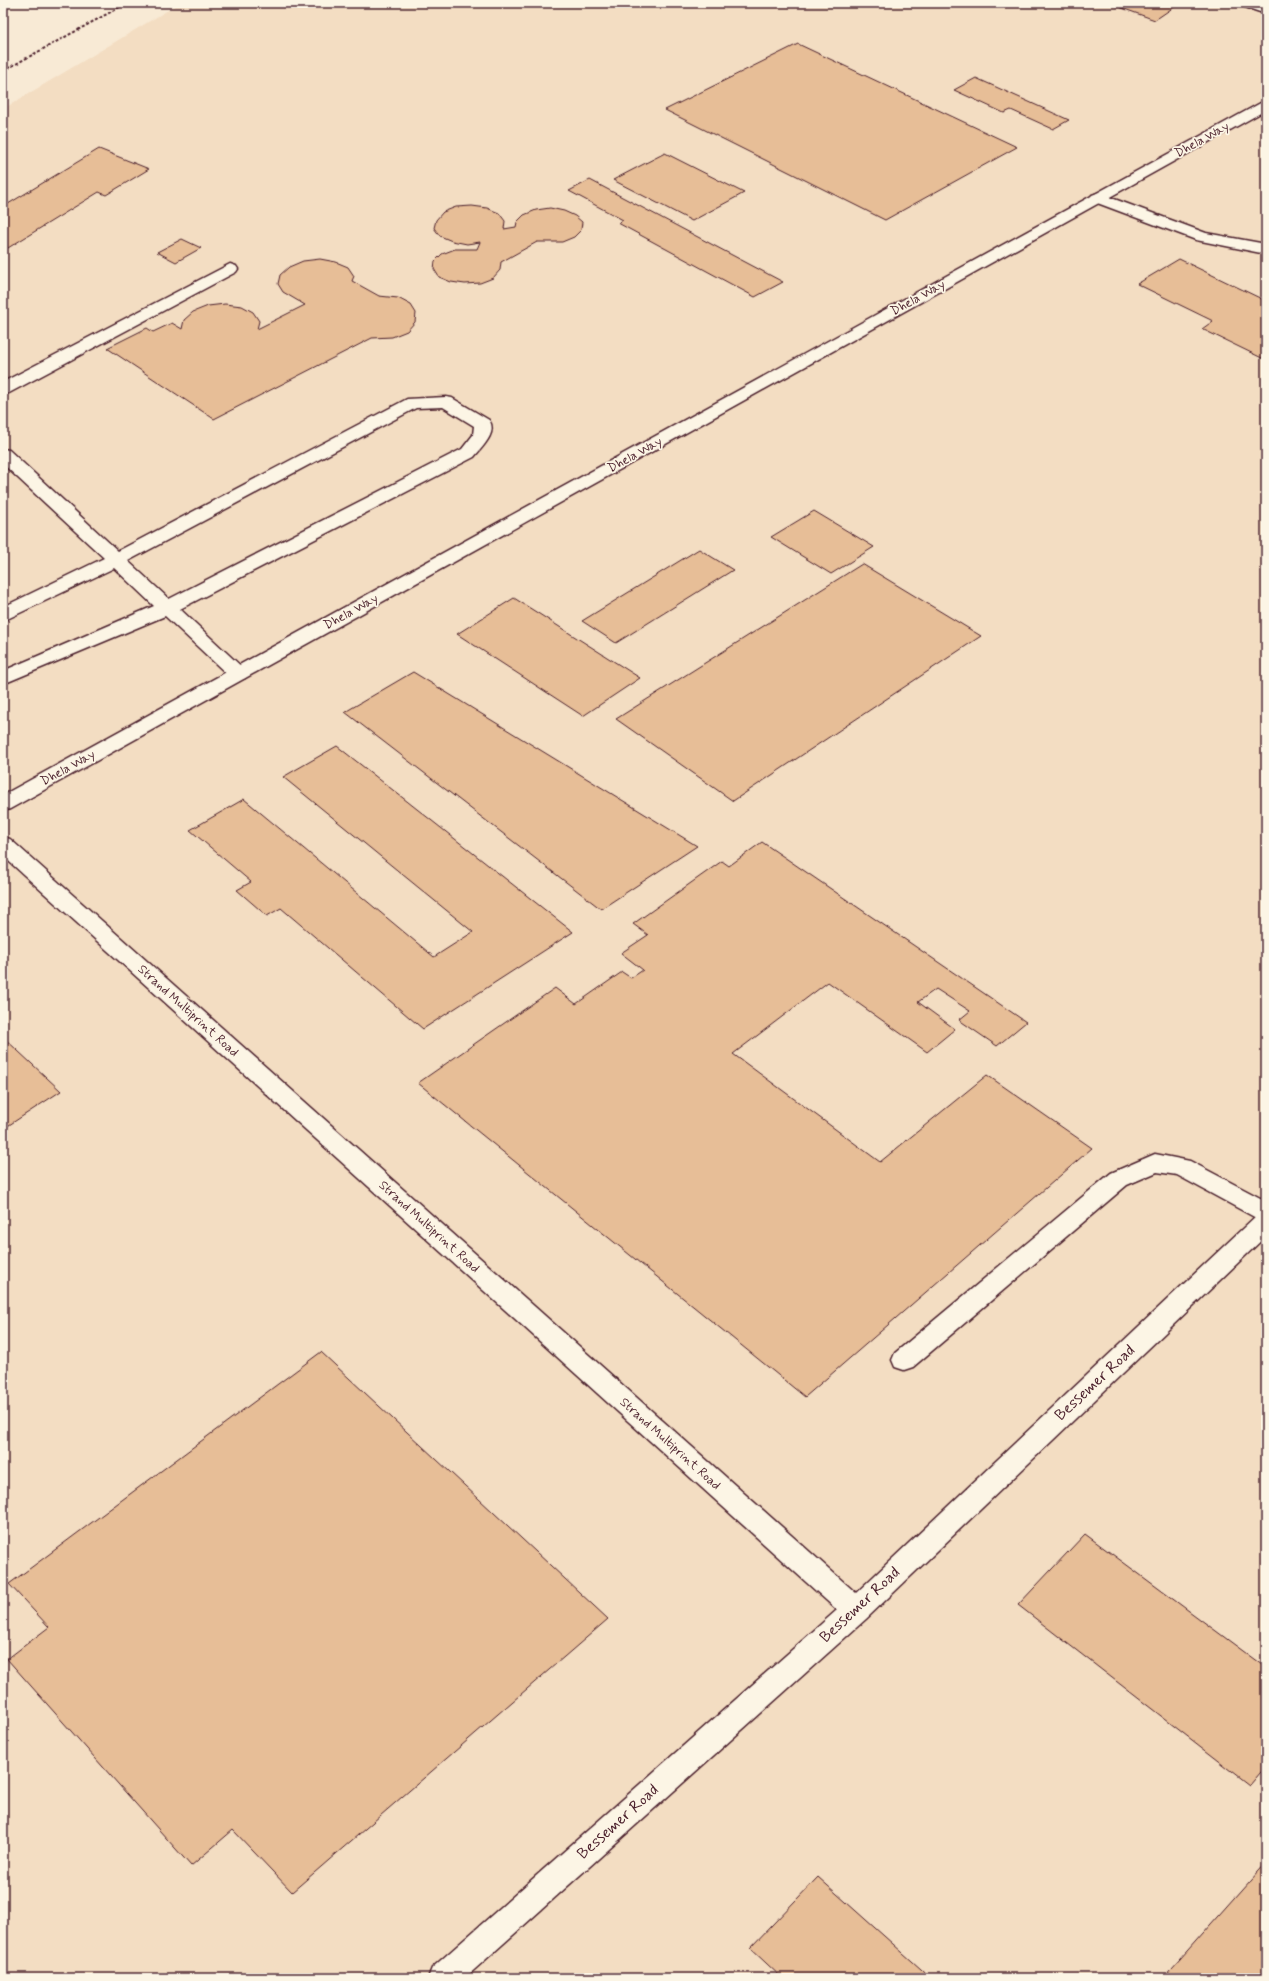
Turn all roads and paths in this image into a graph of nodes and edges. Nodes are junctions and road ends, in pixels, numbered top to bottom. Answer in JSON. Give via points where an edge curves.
{"nodes":[{"id":1,"x":127,"y":3,"type":"edge"},
{"id":2,"x":1247,"y":3,"type":"edge"},
{"id":3,"x":1266,"y":10,"type":"edge"},
{"id":4,"x":3,"y":71,"type":"edge"},
{"id":5,"x":1266,"y":104,"type":"edge"},
{"id":6,"x":1098,"y":198,"type":"junction"},
{"id":7,"x":1266,"y":250,"type":"edge"},
{"id":8,"x":230,"y":269,"type":"dead end"},
{"id":9,"x":3,"y":389,"type":"edge"},
{"id":10,"x":3,"y":454,"type":"edge"},
{"id":11,"x":115,"y":560,"type":"junction"},
{"id":12,"x":166,"y":608,"type":"junction"},
{"id":13,"x":3,"y":615,"type":"edge"},
{"id":14,"x":238,"y":674,"type":"junction"},
{"id":15,"x":3,"y":678,"type":"edge"},
{"id":16,"x":3,"y":804,"type":"edge"},
{"id":17,"x":3,"y":844,"type":"edge"},
{"id":18,"x":1266,"y":1212,"type":"edge"},
{"id":19,"x":1266,"y":1221,"type":"edge"},
{"id":20,"x":904,"y":1360,"type":"dead end"},
{"id":21,"x":856,"y":1610,"type":"junction"},
{"id":22,"x":443,"y":1978,"type":"edge"}],
"edges":[{"from":1,"to":4,"type":"path"},
{"from":2,"to":3,"type":"street"},
{"from":5,"to":6,"type":"street","name":"Dhela Way"},
{"from":6,"to":7,"type":"street","via":[[1202,237]]},
{"from":6,"to":14,"type":"street","name":"Dhela Way"},
{"from":8,"to":9,"type":"street"},
{"from":10,"to":11,"type":"street"},
{"from":11,"to":12,"type":"street"},
{"from":11,"to":12,"type":"street","via":[[413,403],[446,402],[483,424],[482,436],[468,453]]},
{"from":11,"to":13,"type":"street"},
{"from":12,"to":14,"type":"street"},
{"from":12,"to":15,"type":"street"},
{"from":14,"to":16,"type":"street","name":"Dhela Way"},
{"from":17,"to":21,"type":"street","name":"Strand Multiprint Road"},
{"from":18,"to":20,"type":"street","via":[[1182,1167],[1155,1163],[1119,1179]]},
{"from":19,"to":21,"type":"street","name":"Bessemer Road"},
{"from":21,"to":22,"type":"street","name":"Bessemer Road"}]}
